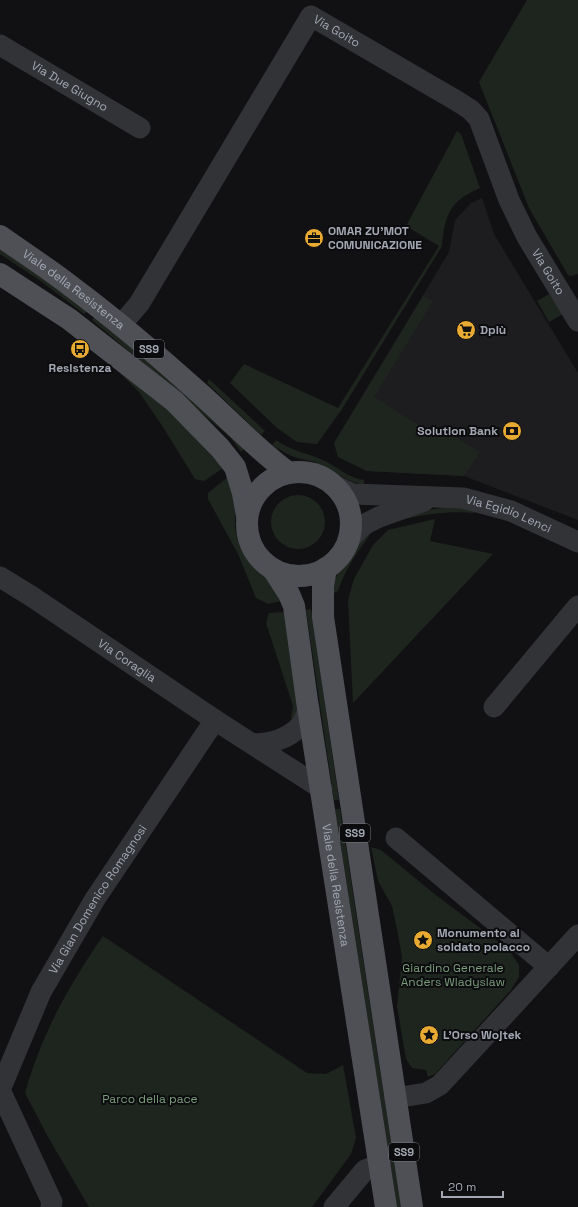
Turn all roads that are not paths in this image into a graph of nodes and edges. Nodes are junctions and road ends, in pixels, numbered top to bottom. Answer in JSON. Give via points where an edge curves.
{"nodes":[{"id":1,"x":0,"y":45,"type":"edge"},
{"id":2,"x":140,"y":128,"type":"dead end"},
{"id":3,"x":0,"y":236,"type":"edge"},
{"id":4,"x":0,"y":274,"type":"edge"},
{"id":5,"x":571,"y":293,"type":"edge"},
{"id":6,"x":578,"y":321,"type":"edge"},
{"id":7,"x":121,"y":325,"type":"junction"},
{"id":8,"x":289,"y":473,"type":"junction"},
{"id":9,"x":334,"y":486,"type":"junction"},
{"id":10,"x":436,"y":497,"type":"junction"},
{"id":11,"x":247,"y":516,"type":"junction"},
{"id":12,"x":348,"y":541,"type":"junction"},
{"id":13,"x":578,"y":542,"type":"edge"},
{"id":14,"x":326,"y":568,"type":"junction"},
{"id":15,"x":273,"y":569,"type":"junction"},
{"id":16,"x":0,"y":577,"type":"edge"},
{"id":17,"x":578,"y":606,"type":"edge"},
{"id":18,"x":494,"y":707,"type":"dead end"},
{"id":19,"x":309,"y":708,"type":"junction"},
{"id":20,"x":215,"y":720,"type":"junction"},
{"id":21,"x":253,"y":744,"type":"junction"},
{"id":22,"x":322,"y":789,"type":"junction"},
{"id":23,"x":396,"y":838,"type":"dead end"},
{"id":24,"x":578,"y":935,"type":"edge"},
{"id":25,"x":549,"y":966,"type":"junction"},
{"id":26,"x":0,"y":1090,"type":"edge"},
{"id":27,"x":395,"y":1098,"type":"junction"},
{"id":28,"x":380,"y":1164,"type":"junction"},
{"id":29,"x":51,"y":1207,"type":"edge"},
{"id":30,"x":334,"y":1207,"type":"edge"},
{"id":31,"x":386,"y":1207,"type":"edge"},
{"id":32,"x":412,"y":1207,"type":"edge"}],
"edges":[{"from":1,"to":2,"type":"street","name":"Via Due Giugno"},
{"from":3,"to":7,"type":"main road","name":"Viale della Resistenza","number":"SS9"},
{"from":4,"to":11,"type":"main road","name":"Viale della Resistenza","number":"SS9","via":[[69,319],[174,401],[235,467]]},
{"from":5,"to":6,"type":"street","name":"Via Goito"},
{"from":5,"to":7,"type":"street","name":"Via Goito","via":[[527,237],[509,200],[484,129],[471,110],[311,16],[139,304]]},
{"from":7,"to":8,"type":"main road","name":"Viale della Resistenza","number":"SS9"},
{"from":8,"to":9,"type":"main road","name":"Viale della Resistenza","via":[[305,472],[321,477]]},
{"from":8,"to":11,"type":"main road","name":"Viale della Resistenza","via":[[274,478],[261,488],[252,501]]},
{"from":9,"to":10,"type":"street","name":"Via Egidio Lenci","via":[[353,494]]},
{"from":9,"to":12,"type":"main road","name":"Viale della Resistenza","via":[[350,511]]},
{"from":10,"to":12,"type":"street","name":"Via Egidio Lenci","via":[[373,519],[363,525]]},
{"from":10,"to":13,"type":"street","name":"Via Egidio Lenci","via":[[463,498],[511,511]]},
{"from":11,"to":15,"type":"main road","name":"Viale della Resistenza","via":[[247,532],[252,547],[261,560]]},
{"from":12,"to":14,"type":"main road","name":"Viale della Resistenza","via":[[340,556]]},
{"from":14,"to":15,"type":"main road","name":"Viale della Resistenza","via":[[314,574],[300,576]]},
{"from":14,"to":27,"type":"main road","number":"SS9","via":[[323,617]]},
{"from":15,"to":19,"type":"main road","name":"Viale della Resistenza","number":"SS9","via":[[294,606]]},
{"from":16,"to":20,"type":"street","name":"Via Coraglia"},
{"from":17,"to":18,"type":"street"},
{"from":19,"to":21,"type":"street","via":[[301,725],[286,737],[274,742]]},
{"from":19,"to":22,"type":"main road","name":"Viale della Resistenza","number":"SS9"},
{"from":20,"to":21,"type":"street","name":"Via Coraglia"},
{"from":20,"to":26,"type":"street","name":"Via Gian Domenico Romagnosi","via":[[95,899],[42,992]]},
{"from":21,"to":22,"type":"street","name":"Via Coraglia"},
{"from":22,"to":28,"type":"main road","name":"Viale della Resistenza","number":"SS9"},
{"from":23,"to":25,"type":"street"},
{"from":24,"to":25,"type":"street"},
{"from":25,"to":27,"type":"street","via":[[440,1085],[426,1093]]},
{"from":26,"to":29,"type":"street","via":[[52,1202]]},
{"from":27,"to":32,"type":"main road","number":"SS9"},
{"from":28,"to":30,"type":"street","via":[[365,1170]]},
{"from":28,"to":31,"type":"main road","name":"Viale della Resistenza","number":"SS9"}]}
